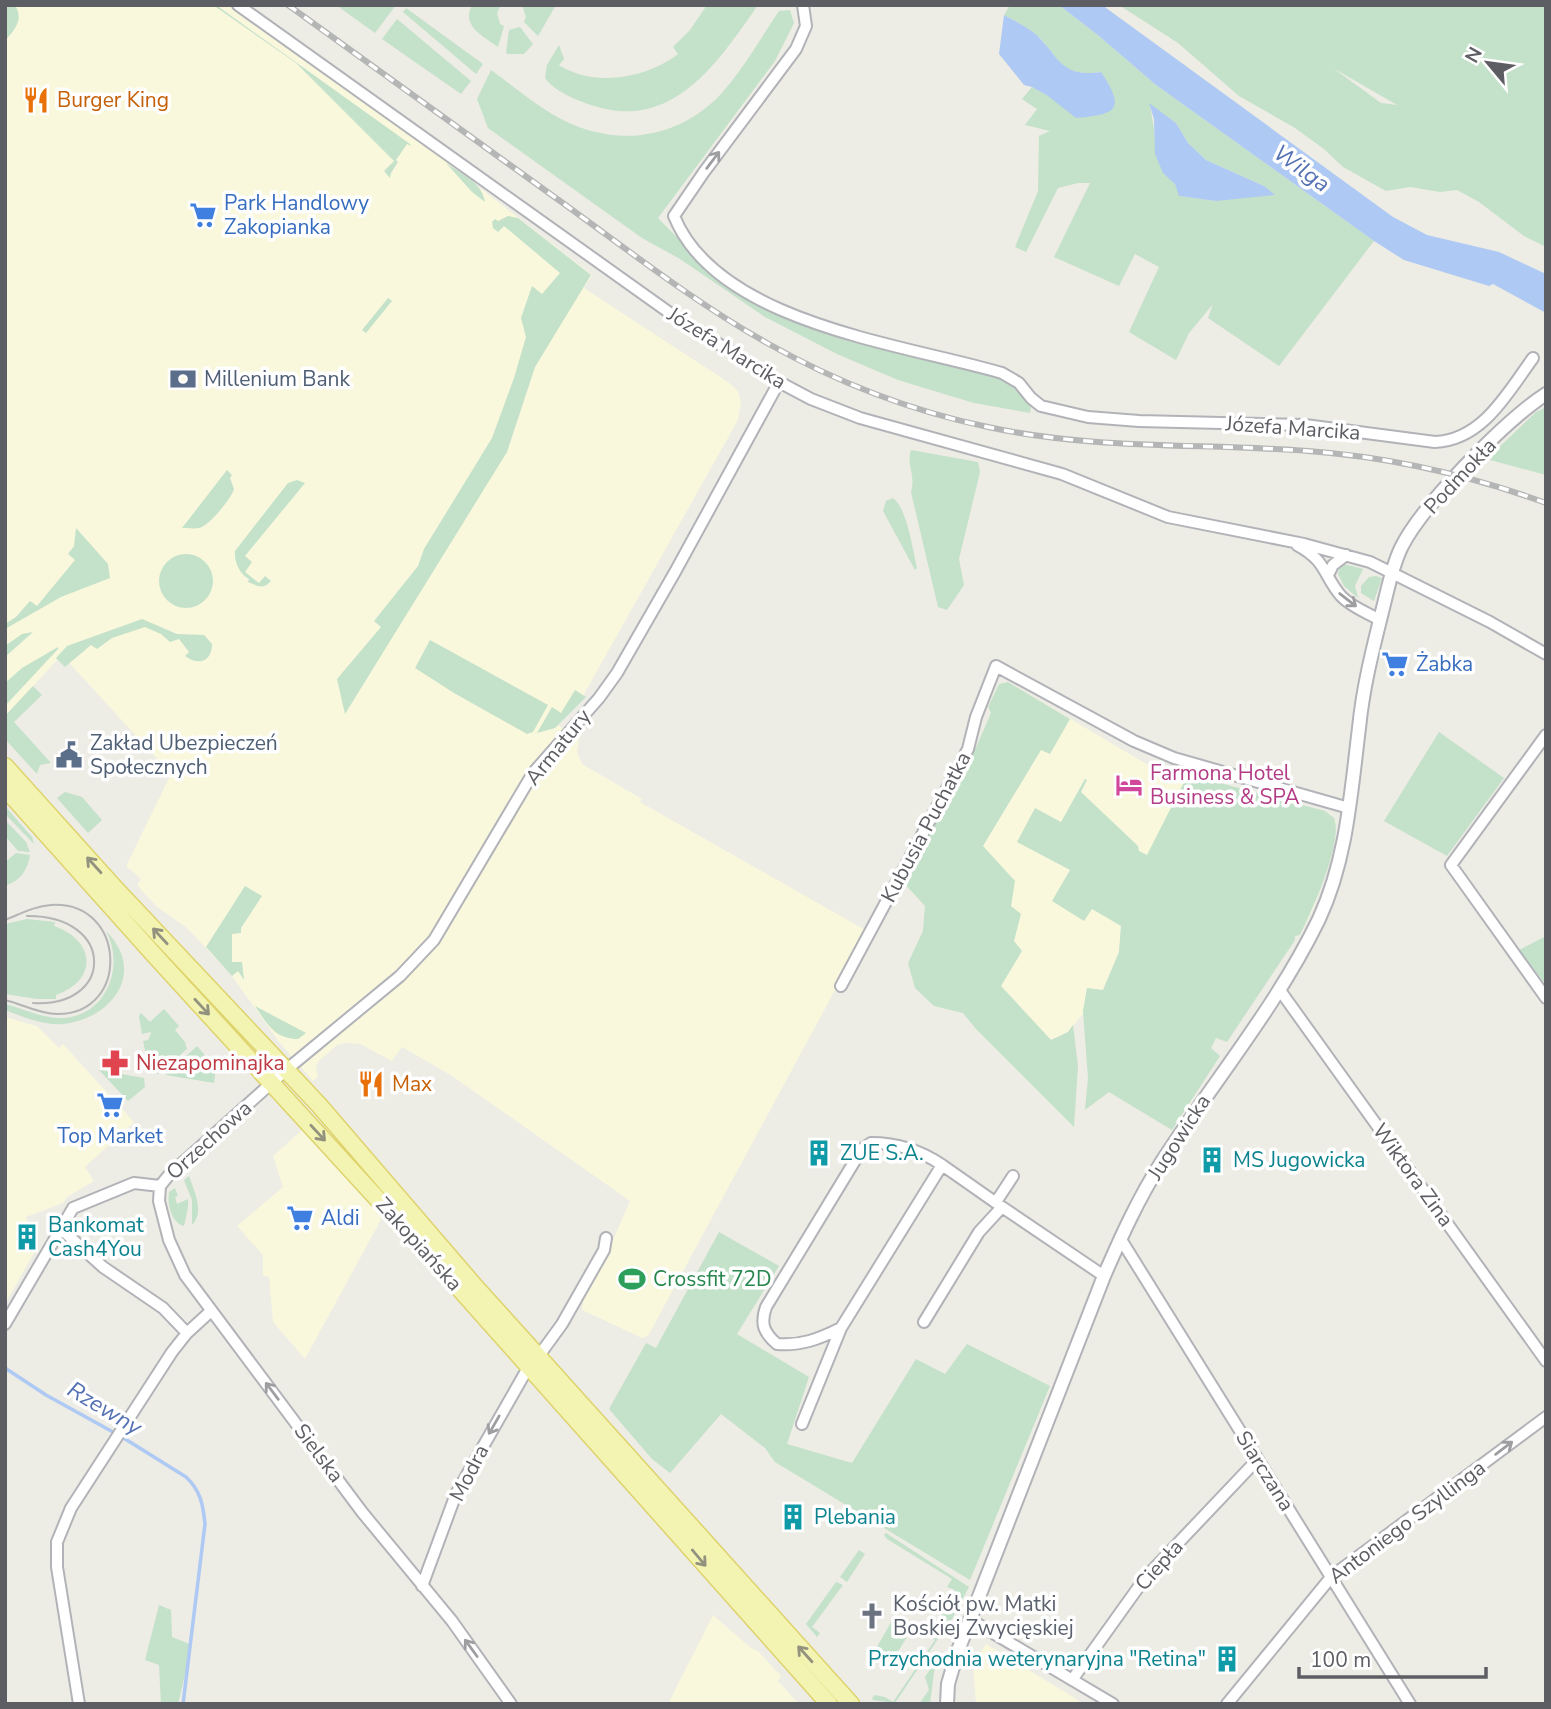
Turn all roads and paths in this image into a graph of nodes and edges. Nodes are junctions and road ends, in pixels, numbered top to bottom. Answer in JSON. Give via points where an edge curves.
{"nodes":[{"id":1,"x":238,"y":5,"type":"edge"},
{"id":2,"x":803,"y":5,"type":"edge"},
{"id":3,"x":1533,"y":358,"type":"dead end"},
{"id":4,"x":779,"y":382,"type":"junction"},
{"id":5,"x":1546,"y":394,"type":"edge"},
{"id":6,"x":1490,"y":417,"type":"junction"},
{"id":7,"x":1503,"y":430,"type":"junction"},
{"id":8,"x":1289,"y":541,"type":"junction"},
{"id":9,"x":1346,"y":555,"type":"junction"},
{"id":10,"x":1329,"y":573,"type":"junction"},
{"id":11,"x":1392,"y":573,"type":"junction"},
{"id":12,"x":1380,"y":621,"type":"junction"},
{"id":13,"x":1546,"y":654,"type":"edge"},
{"id":14,"x":1546,"y":735,"type":"edge"},
{"id":15,"x":5,"y":766,"type":"edge"},
{"id":16,"x":5,"y":788,"type":"edge"},
{"id":17,"x":1349,"y":808,"type":"junction"},
{"id":18,"x":841,"y":986,"type":"dead end"},
{"id":19,"x":1279,"y":989,"type":"junction"},
{"id":20,"x":1546,"y":998,"type":"edge"},
{"id":21,"x":285,"y":1070,"type":"junction"},
{"id":22,"x":272,"y":1083,"type":"junction"},
{"id":23,"x":942,"y":1165,"type":"junction"},
{"id":24,"x":1013,"y":1176,"type":"dead end"},
{"id":25,"x":160,"y":1186,"type":"junction"},
{"id":26,"x":999,"y":1204,"type":"junction"},
{"id":27,"x":60,"y":1228,"type":"junction"},
{"id":28,"x":606,"y":1238,"type":"dead end"},
{"id":29,"x":1120,"y":1238,"type":"junction"},
{"id":30,"x":1104,"y":1276,"type":"junction"},
{"id":31,"x":211,"y":1311,"type":"junction"},
{"id":32,"x":925,"y":1322,"type":"dead end"},
{"id":33,"x":5,"y":1324,"type":"edge"},
{"id":34,"x":841,"y":1328,"type":"junction"},
{"id":35,"x":187,"y":1333,"type":"junction"},
{"id":36,"x":533,"y":1361,"type":"junction"},
{"id":37,"x":1546,"y":1362,"type":"edge"},
{"id":38,"x":1546,"y":1417,"type":"edge"},
{"id":39,"x":802,"y":1423,"type":"dead end"},
{"id":40,"x":1257,"y":1460,"type":"junction"},
{"id":41,"x":1332,"y":1576,"type":"junction"},
{"id":42,"x":422,"y":1587,"type":"junction"},
{"id":43,"x":971,"y":1620,"type":"junction"},
{"id":44,"x":1072,"y":1680,"type":"junction"},
{"id":45,"x":79,"y":1704,"type":"edge"},
{"id":46,"x":511,"y":1704,"type":"edge"},
{"id":47,"x":828,"y":1704,"type":"edge"},
{"id":48,"x":851,"y":1704,"type":"edge"},
{"id":49,"x":947,"y":1704,"type":"edge"},
{"id":50,"x":1113,"y":1704,"type":"edge"},
{"id":51,"x":1227,"y":1704,"type":"edge"},
{"id":52,"x":1410,"y":1704,"type":"edge"}],
"edges":[{"from":1,"to":4,"type":"street","name":"Józefa Marcika","via":[[674,316]]},
{"from":6,"to":2,"type":"street","name":"Józefa Marcika","one_way":true,"via":[[1456,437],[1435,442],[1305,425],[1088,416],[1035,403],[1019,383],[1002,373],[799,319],[745,291],[700,259],[674,216],[796,49],[806,26]]},
{"from":3,"to":6,"type":"street"},
{"from":4,"to":8,"type":"street","name":"Józefa Marcika","via":[[860,418],[1062,474],[1168,517]]},
{"from":4,"to":21,"type":"street","name":"Armatury","via":[[624,662],[533,773],[434,940],[400,976]]},
{"from":5,"to":7,"type":"street","name":"Podmokła"},
{"from":6,"to":7,"type":"street"},
{"from":7,"to":11,"type":"street","name":"Podmokła","via":[[1426,511],[1402,546]]},
{"from":8,"to":9,"type":"street","name":"Józefa Marcika"},
{"from":8,"to":10,"type":"street","name":"Józefa Marcika"},
{"from":9,"to":10,"type":"street"},
{"from":9,"to":11,"type":"street","name":"Józefa Marcika"},
{"from":10,"to":12,"type":"street","name":"Józefa Marcika","one_way":true,"via":[[1345,599]]},
{"from":11,"to":12,"type":"street","name":"Jugowicka"},
{"from":11,"to":13,"type":"street"},
{"from":12,"to":17,"type":"street","name":"Jugowicka","via":[[1363,697]]},
{"from":14,"to":20,"type":"street","via":[[1451,865]]},
{"from":21,"to":15,"type":"main road","name":"Zakopiańska","one_way":true},
{"from":16,"to":22,"type":"main road","name":"Zakopiańska","one_way":true},
{"from":17,"to":18,"type":"street","name":"Kubusia Puchatka","via":[[1164,754],[996,666],[968,749]]},
{"from":17,"to":19,"type":"street","name":"Jugowicka","via":[[1329,895]]},
{"from":19,"to":29,"type":"street","name":"Jugowicka","via":[[1161,1163]]},
{"from":19,"to":37,"type":"street","name":"Wiktora Zina"},
{"from":21,"to":22,"type":"street","name":"Armatury"},
{"from":21,"to":36,"type":"main road","name":"Zakopiańska","via":[[458,1267]]},
{"from":22,"to":25,"type":"street","name":"Orzechowa"},
{"from":22,"to":36,"type":"main road","name":"Zakopiańska","one_way":true},
{"from":23,"to":26,"type":"street"},
{"from":23,"to":34,"type":"street"},
{"from":23,"to":34,"type":"street","via":[[902,1146],[871,1143],[862,1149],[762,1318],[765,1331],[777,1344],[813,1342]]},
{"from":24,"to":26,"type":"street"},
{"from":25,"to":27,"type":"street","name":"Orzechowa","via":[[134,1183],[114,1190],[73,1208]]},
{"from":25,"to":31,"type":"street","name":"Sielska","via":[[169,1240],[182,1269]]},
{"from":26,"to":30,"type":"street"},
{"from":26,"to":32,"type":"street"},
{"from":27,"to":33,"type":"street","name":"Orzechowa"},
{"from":27,"to":35,"type":"street","via":[[103,1267],[163,1308]]},
{"from":28,"to":36,"type":"street","via":[[604,1250],[567,1316]]},
{"from":29,"to":30,"type":"street","name":"Jugowicka"},
{"from":29,"to":40,"type":"street","name":"Siarczana"},
{"from":30,"to":43,"type":"street","name":"Jugowicka"},
{"from":31,"to":35,"type":"street"},
{"from":42,"to":31,"type":"street","name":"Sielska","one_way":true},
{"from":34,"to":39,"type":"street"},
{"from":35,"to":45,"type":"street","via":[[71,1508],[57,1542]]},
{"from":36,"to":42,"type":"street","name":"Modra","one_way":true,"via":[[456,1494]]},
{"from":36,"to":47,"type":"main road","name":"Zakopiańska","one_way":true},
{"from":48,"to":36,"type":"main road","name":"Zakopiańska","one_way":true},
{"from":41,"to":38,"type":"street","name":"Antoniego Szyllinga","one_way":true},
{"from":40,"to":41,"type":"street","name":"Siarczana"},
{"from":40,"to":44,"type":"street","name":"Ciepła","via":[[1144,1578]]},
{"from":41,"to":51,"type":"street","name":"Antoniego Szyllinga"},
{"from":41,"to":52,"type":"street","name":"Siarczana"},
{"from":46,"to":42,"type":"street","name":"Sielska","one_way":true},
{"from":43,"to":44,"type":"street"},
{"from":43,"to":49,"type":"street","name":"Jugowicka","via":[[952,1668]]},
{"from":44,"to":50,"type":"street"}]}
